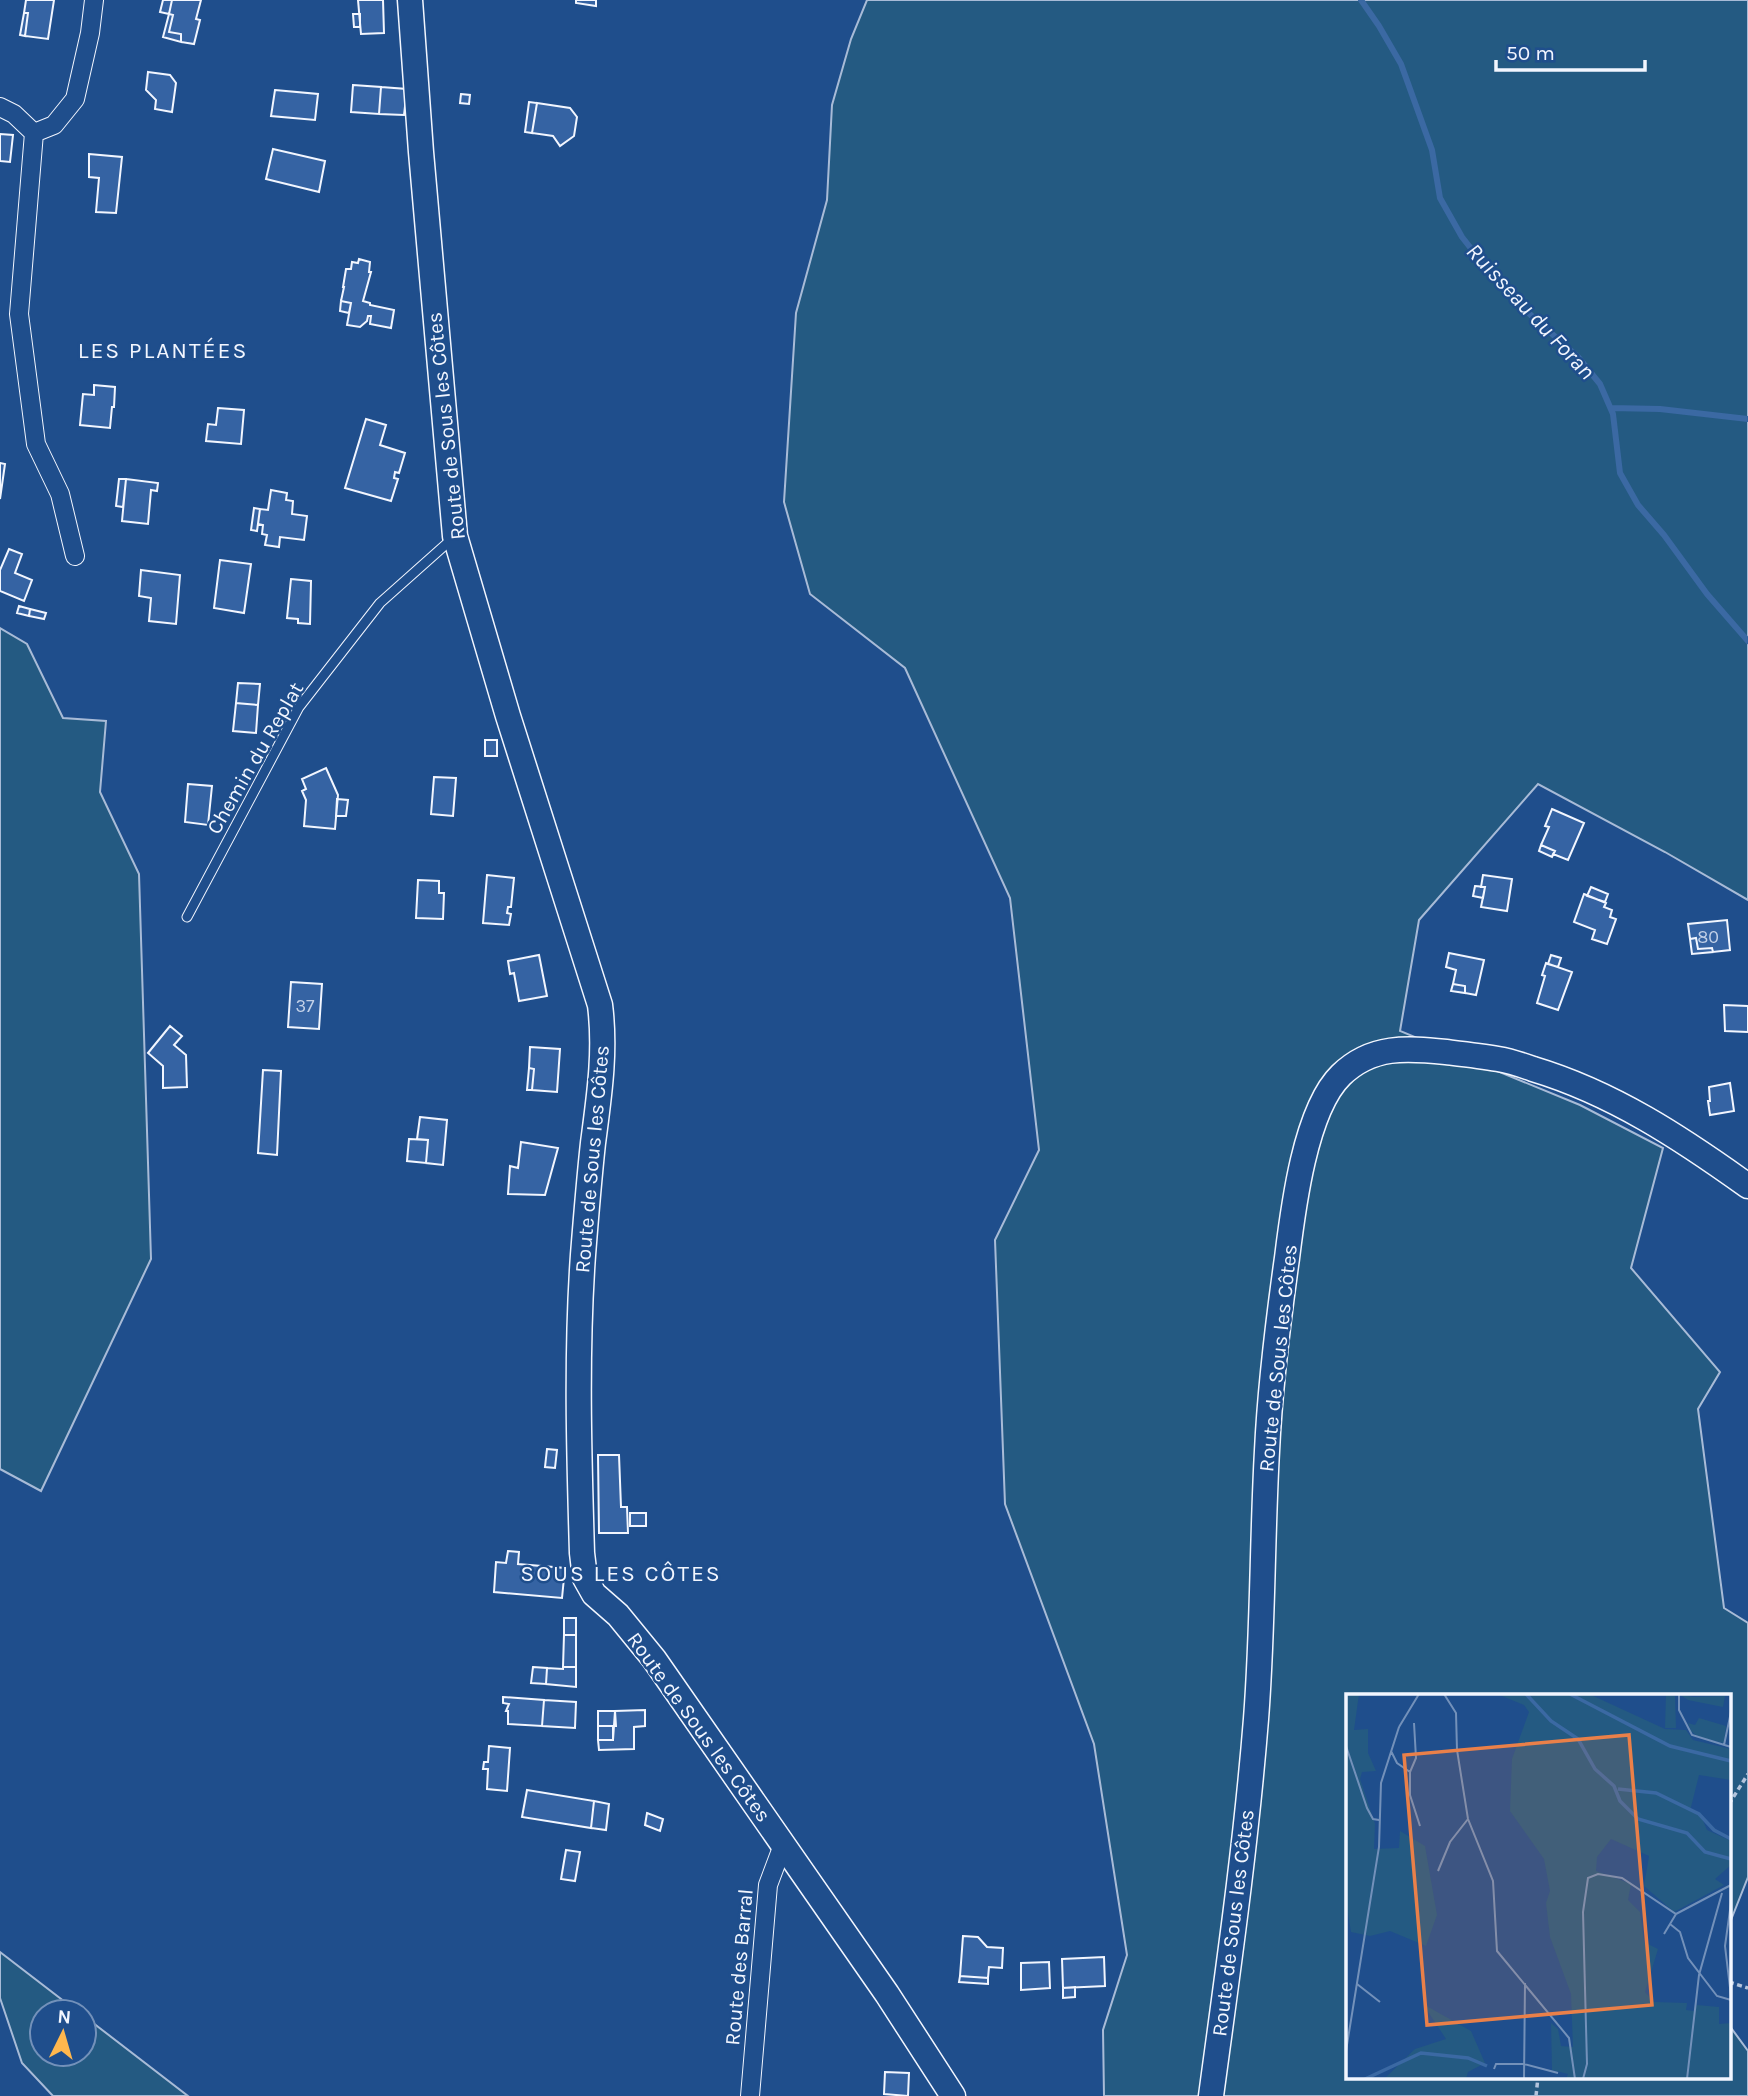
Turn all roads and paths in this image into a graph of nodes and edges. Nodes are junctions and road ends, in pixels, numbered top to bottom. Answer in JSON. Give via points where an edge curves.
{"nodes":[{"id":1,"x":94,"y":0,"type":"edge"},
{"id":2,"x":410,"y":0,"type":"edge"},
{"id":3,"x":0,"y":107,"type":"edge"},
{"id":4,"x":34,"y":132,"type":"junction"},
{"id":5,"x":454,"y":537,"type":"junction"},
{"id":6,"x":75,"y":556,"type":"dead end"},
{"id":7,"x":187,"y":917,"type":"dead end"},
{"id":8,"x":1748,"y":1186,"type":"edge"},
{"id":9,"x":1748,"y":1774,"type":"edge"},
{"id":10,"x":1730,"y":1802,"type":"edge"},
{"id":11,"x":783,"y":1845,"type":"junction"},
{"id":12,"x":1730,"y":1982,"type":"edge"},
{"id":13,"x":1748,"y":1988,"type":"edge"},
{"id":14,"x":1538,"y":2078,"type":"edge"},
{"id":15,"x":750,"y":2096,"type":"edge"},
{"id":16,"x":953,"y":2096,"type":"edge"},
{"id":17,"x":1211,"y":2096,"type":"edge"},
{"id":18,"x":1536,"y":2096,"type":"edge"}],
"edges":[{"from":1,"to":4,"type":"street","via":[[75,99],[54,125]]},
{"from":2,"to":5,"type":"street","name":"Route de Sous les Côtes"},
{"from":3,"to":4,"type":"street"},
{"from":4,"to":6,"type":"street","via":[[19,314],[36,444],[60,494]]},
{"from":5,"to":7,"type":"lane","name":"Chemin du Replat","via":[[380,603],[299,707]]},
{"from":5,"to":11,"type":"street","name":"Route de Sous les Côtes","via":[[596,993],[603,1032],[582,1267],[579,1394],[585,1578],[594,1594],[654,1659]]},
{"from":8,"to":17,"type":"street","name":"Route de Sous les Côtes","via":[[1697,1149],[1602,1094],[1500,1059],[1384,1050],[1340,1076],[1328,1093],[1305,1154],[1277,1331],[1254,1739],[1240,1885]]},
{"from":9,"to":10,"type":"path"},
{"from":11,"to":15,"type":"street","name":"Route des Barral","via":[[768,1885]]},
{"from":11,"to":16,"type":"street","name":"Route de Sous les Côtes"},
{"from":12,"to":13,"type":"path"},
{"from":14,"to":18,"type":"path"}]}
